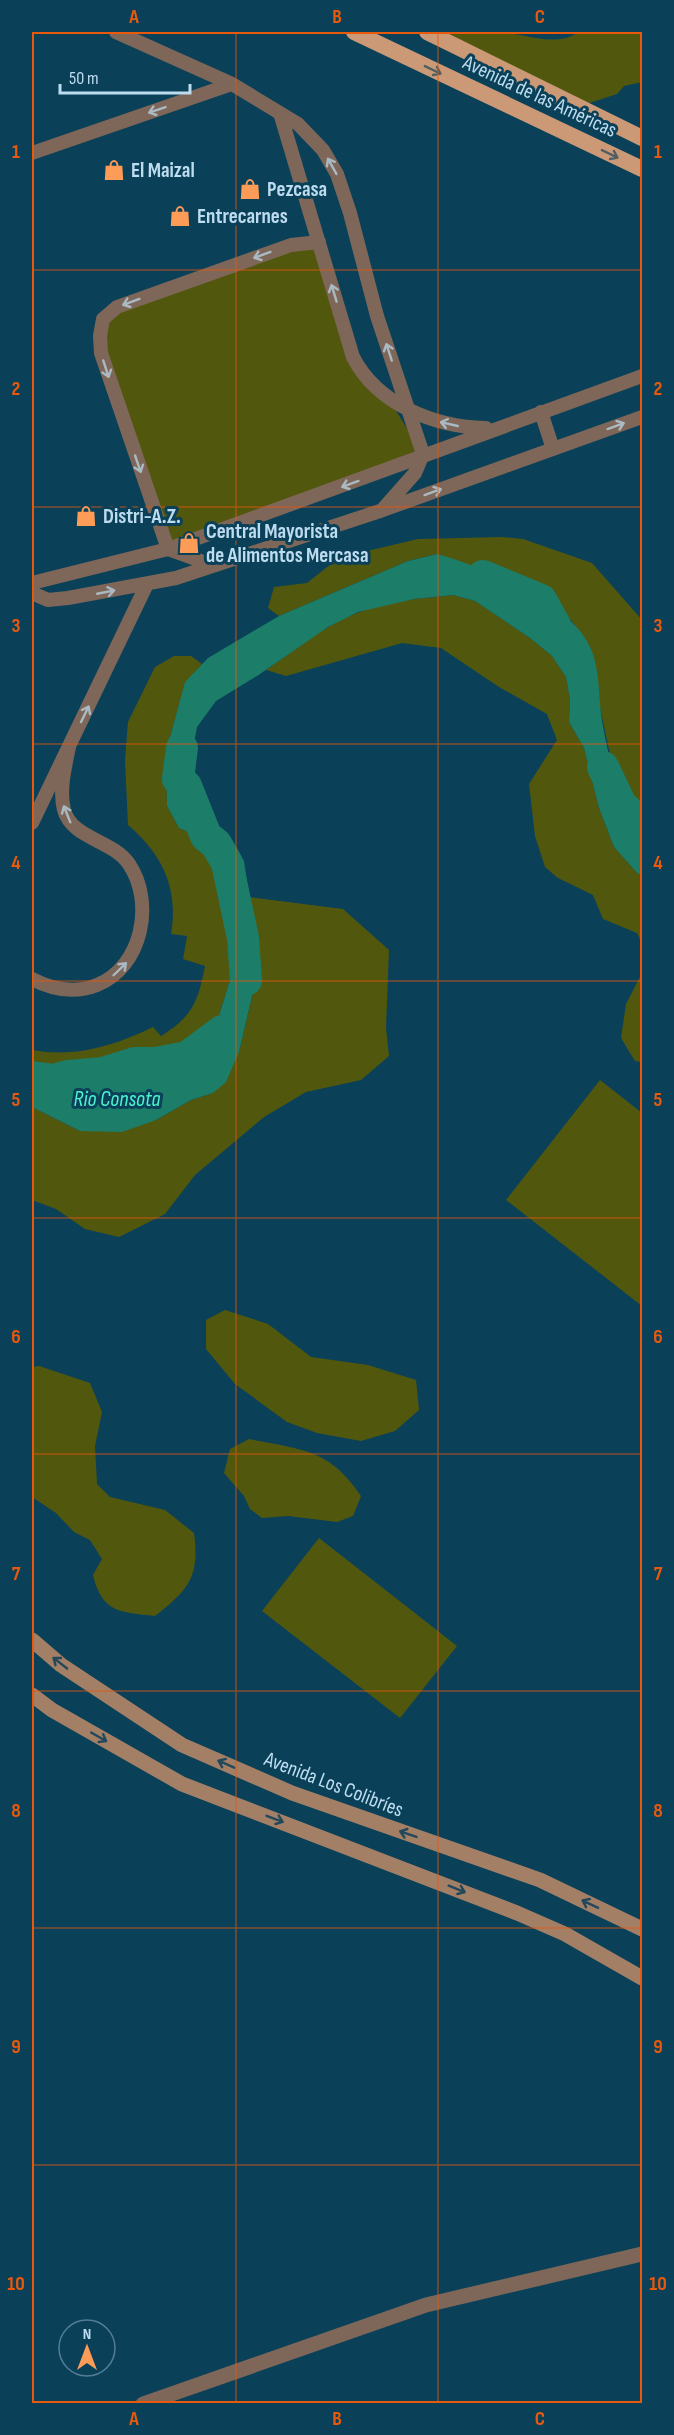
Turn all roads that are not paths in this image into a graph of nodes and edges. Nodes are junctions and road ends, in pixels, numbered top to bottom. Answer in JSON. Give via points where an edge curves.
{"nodes":[{"id":1,"x":116,"y":32,"type":"edge"},
{"id":2,"x":354,"y":32,"type":"edge"},
{"id":3,"x":427,"y":32,"type":"edge"},
{"id":4,"x":232,"y":84,"type":"junction"},
{"id":5,"x":280,"y":113,"type":"junction"},
{"id":6,"x":642,"y":138,"type":"edge"},
{"id":7,"x":32,"y":153,"type":"edge"},
{"id":8,"x":642,"y":169,"type":"edge"},
{"id":9,"x":319,"y":242,"type":"junction"},
{"id":10,"x":642,"y":376,"type":"edge"},
{"id":11,"x":388,"y":398,"type":"junction"},
{"id":12,"x":408,"y":407,"type":"junction"},
{"id":13,"x":541,"y":412,"type":"junction"},
{"id":14,"x":642,"y":417,"type":"edge"},
{"id":15,"x":494,"y":429,"type":"junction"},
{"id":16,"x":553,"y":449,"type":"junction"},
{"id":17,"x":423,"y":454,"type":"junction"},
{"id":18,"x":383,"y":510,"type":"junction"},
{"id":19,"x":168,"y":549,"type":"junction"},
{"id":20,"x":212,"y":565,"type":"junction"},
{"id":21,"x":34,"y":578,"type":"edge"},
{"id":22,"x":147,"y":584,"type":"junction"},
{"id":23,"x":32,"y":593,"type":"edge"},
{"id":24,"x":48,"y":600,"type":"junction"},
{"id":25,"x":69,"y":747,"type":"junction"},
{"id":26,"x":32,"y":823,"type":"edge"},
{"id":27,"x":32,"y":979,"type":"edge"},
{"id":28,"x":32,"y":1640,"type":"edge"},
{"id":29,"x":32,"y":1695,"type":"edge"},
{"id":30,"x":642,"y":1929,"type":"edge"},
{"id":31,"x":642,"y":1978,"type":"edge"},
{"id":32,"x":642,"y":2254,"type":"edge"},
{"id":33,"x":143,"y":2403,"type":"edge"}],
"edges":[{"from":1,"to":4,"type":"street"},
{"from":2,"to":8,"type":"highway","name":"Avenida de las Américas","one_way":true},
{"from":3,"to":6,"type":"highway","name":"Avenida de las Américas"},
{"from":4,"to":5,"type":"street"},
{"from":4,"to":7,"type":"street","one_way":true},
{"from":5,"to":9,"type":"street"},
{"from":12,"to":5,"type":"street","one_way":true,"via":[[337,174],[313,137]]},
{"from":11,"to":9,"type":"street","one_way":true,"via":[[363,375],[353,357]]},
{"from":9,"to":19,"type":"street","one_way":true,"via":[[291,245],[181,284],[117,307],[103,319],[101,353]]},
{"from":10,"to":13,"type":"street"},
{"from":11,"to":12,"type":"street"},
{"from":11,"to":17,"type":"street"},
{"from":15,"to":12,"type":"street","one_way":true,"via":[[451,425]]},
{"from":12,"to":17,"type":"street"},
{"from":13,"to":15,"type":"street"},
{"from":13,"to":16,"type":"street"},
{"from":16,"to":14,"type":"street","one_way":true},
{"from":15,"to":17,"type":"street"},
{"from":18,"to":16,"type":"street","one_way":true},
{"from":17,"to":18,"type":"street","via":[[415,472]]},
{"from":17,"to":19,"type":"street","one_way":true},
{"from":18,"to":20,"type":"street"},
{"from":19,"to":20,"type":"street"},
{"from":19,"to":21,"type":"street"},
{"from":20,"to":22,"type":"street"},
{"from":21,"to":24,"type":"street"},
{"from":24,"to":22,"type":"street","one_way":true},
{"from":25,"to":22,"type":"street","one_way":true},
{"from":23,"to":24,"type":"street"},
{"from":25,"to":26,"type":"street"},
{"from":27,"to":25,"type":"street","one_way":true,"via":[[68,991],[85,990],[120,971],[139,940],[141,903],[129,864],[117,851],[70,823],[64,811],[63,778]]},
{"from":30,"to":28,"type":"main road","name":"Avenida Los Colibríes","one_way":true,"via":[[540,1880],[292,1793],[183,1745],[61,1665]]},
{"from":29,"to":31,"type":"main road","one_way":true,"via":[[182,1784],[517,1913],[565,1934]]},
{"from":32,"to":33,"type":"street","via":[[426,2305]]}]}
